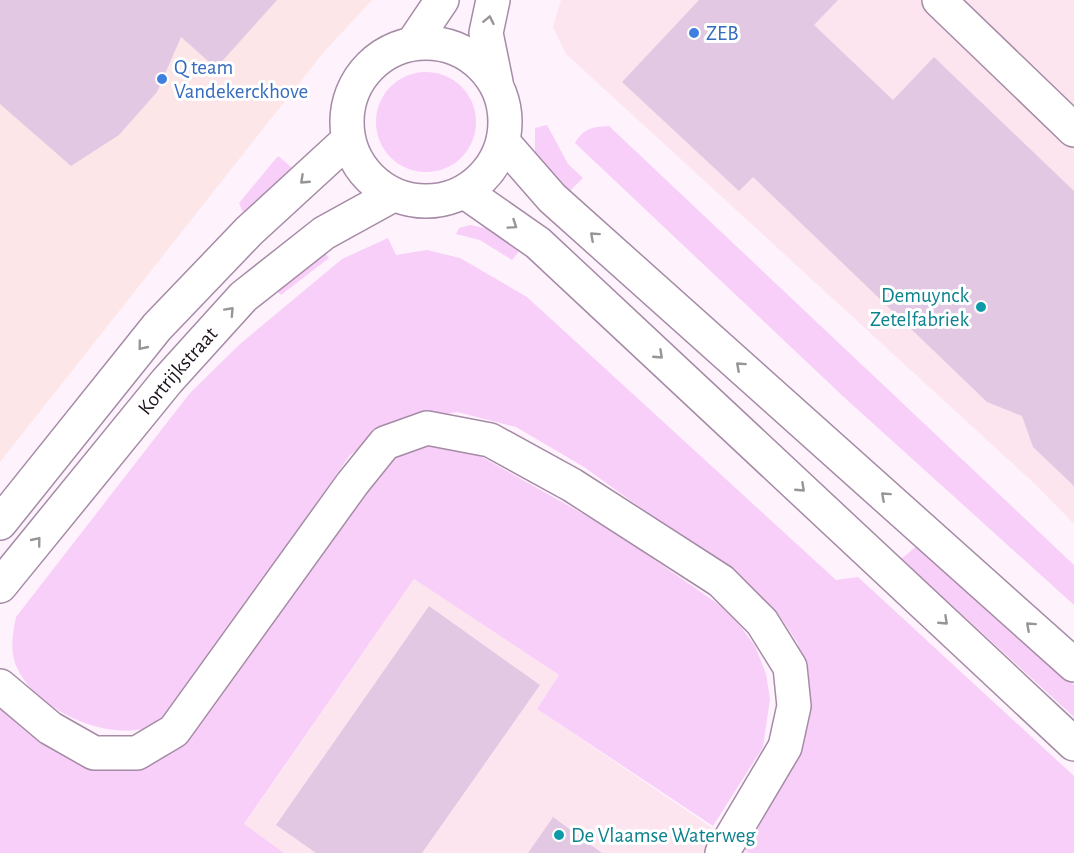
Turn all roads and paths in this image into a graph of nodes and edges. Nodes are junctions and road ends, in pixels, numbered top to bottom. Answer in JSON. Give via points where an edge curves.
{"nodes":[{"id":1,"x":442,"y":0,"type":"edge"},
{"id":2,"x":494,"y":0,"type":"edge"},
{"id":3,"x":939,"y":0,"type":"edge"},
{"id":4,"x":413,"y":43,"type":"junction"},
{"id":5,"x":496,"y":82,"type":"junction"},
{"id":6,"x":1074,"y":130,"type":"edge"},
{"id":7,"x":347,"y":141,"type":"junction"},
{"id":8,"x":504,"y":143,"type":"junction"},
{"id":9,"x":465,"y":192,"type":"junction"},
{"id":10,"x":393,"y":195,"type":"junction"},
{"id":11,"x":0,"y":524,"type":"edge"},
{"id":12,"x":0,"y":586,"type":"edge"},
{"id":13,"x":1074,"y":665,"type":"edge"},
{"id":14,"x":0,"y":686,"type":"edge"},
{"id":15,"x":1074,"y":744,"type":"edge"},
{"id":16,"x":722,"y":853,"type":"edge"}],
"edges":[{"from":1,"to":4,"type":"main road"},
{"from":5,"to":2,"type":"main road","one_way":true,"via":[[486,33]]},
{"from":3,"to":6,"type":"main road"},
{"from":4,"to":5,"type":"main road","via":[[455,48],[475,58]]},
{"from":4,"to":7,"type":"main road","via":[[382,55],[358,79],[346,106]]},
{"from":5,"to":8,"type":"main road","via":[[506,112]]},
{"from":7,"to":10,"type":"main road","via":[[366,175]]},
{"from":7,"to":11,"type":"main road","name":"Kortrijkstraat","one_way":true,"via":[[249,231],[157,327]]},
{"from":8,"to":9,"type":"main road","via":[[490,172]]},
{"from":13,"to":8,"type":"main road","one_way":true,"via":[[552,198]]},
{"from":9,"to":10,"type":"main road","via":[[429,202]]},
{"from":9,"to":15,"type":"main road","one_way":true,"via":[[538,243]]},
{"from":12,"to":10,"type":"main road","name":"Kortrijkstraat","one_way":true,"via":[[167,381],[243,297],[324,233]]},
{"from":14,"to":16,"type":"main road","via":[[50,728],[94,753],[137,753],[174,731],[385,443],[427,428],[490,440],[572,485],[721,581],[762,622],[790,667],[794,706],[785,747]]}]}
